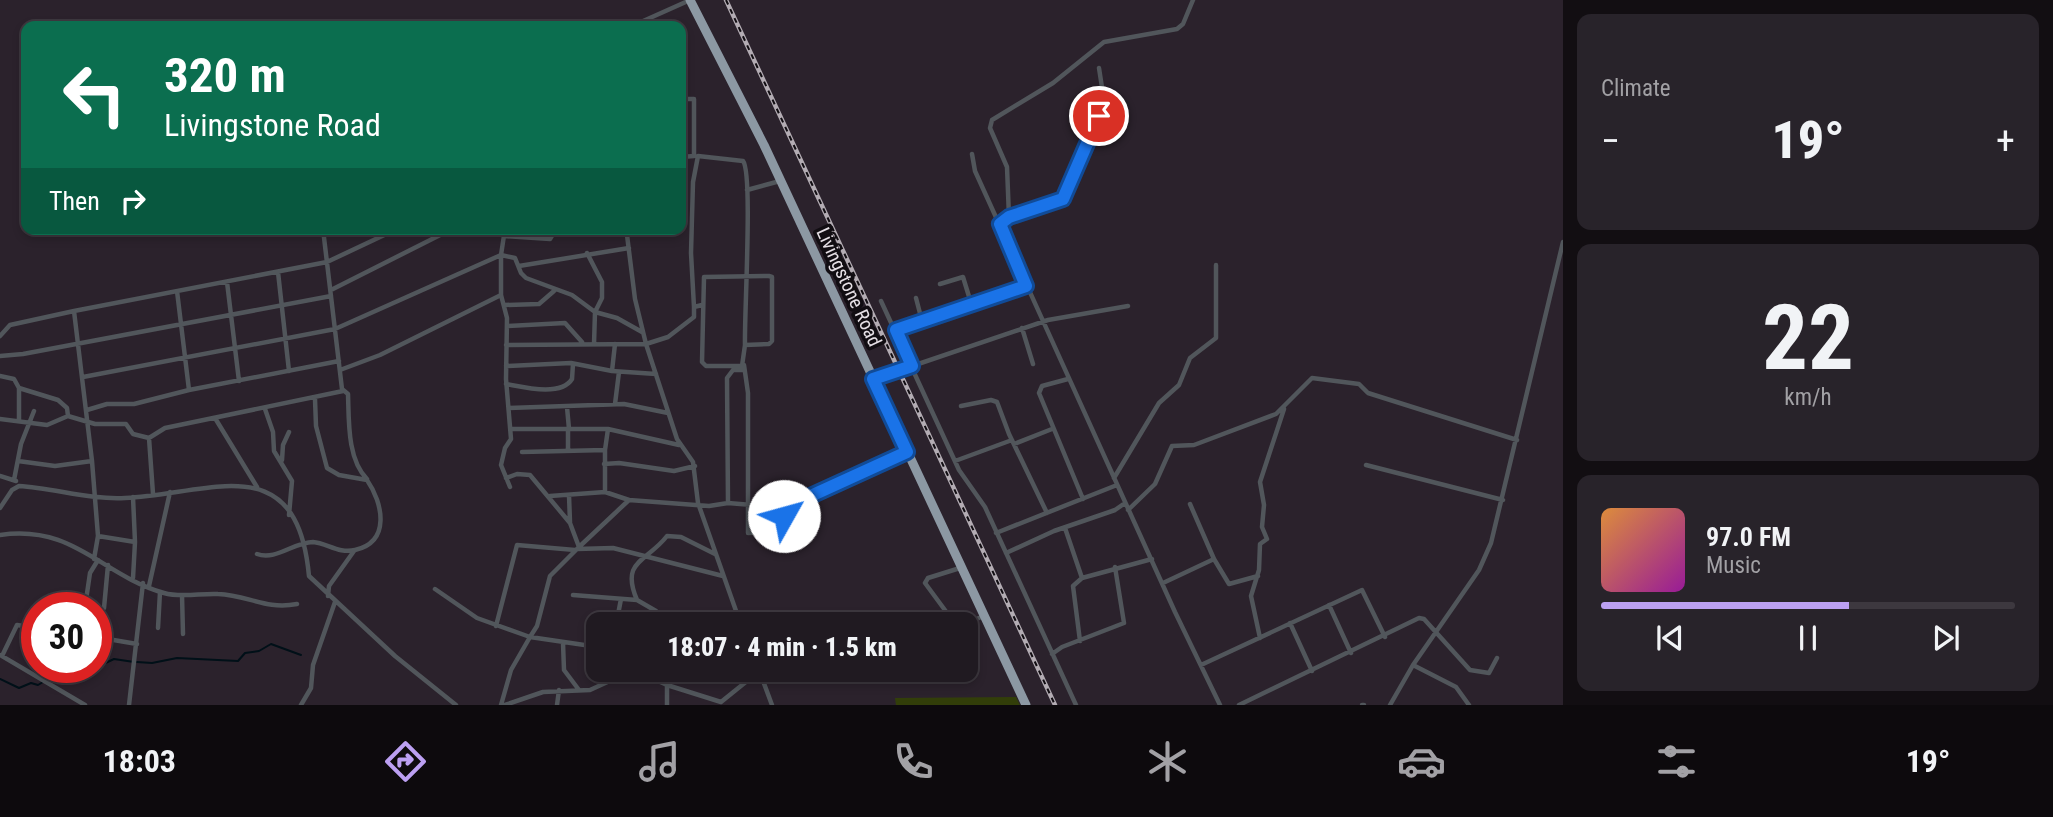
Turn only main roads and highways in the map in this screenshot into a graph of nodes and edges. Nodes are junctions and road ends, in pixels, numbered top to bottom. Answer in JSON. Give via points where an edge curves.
{"nodes":[{"id":1,"x":690,"y":0,"type":"edge"},
{"id":2,"x":1026,"y":705,"type":"edge"}],
"edges":[{"from":1,"to":2,"type":"highway","name":"Livingstone Road","via":[[781,181]]}]}
